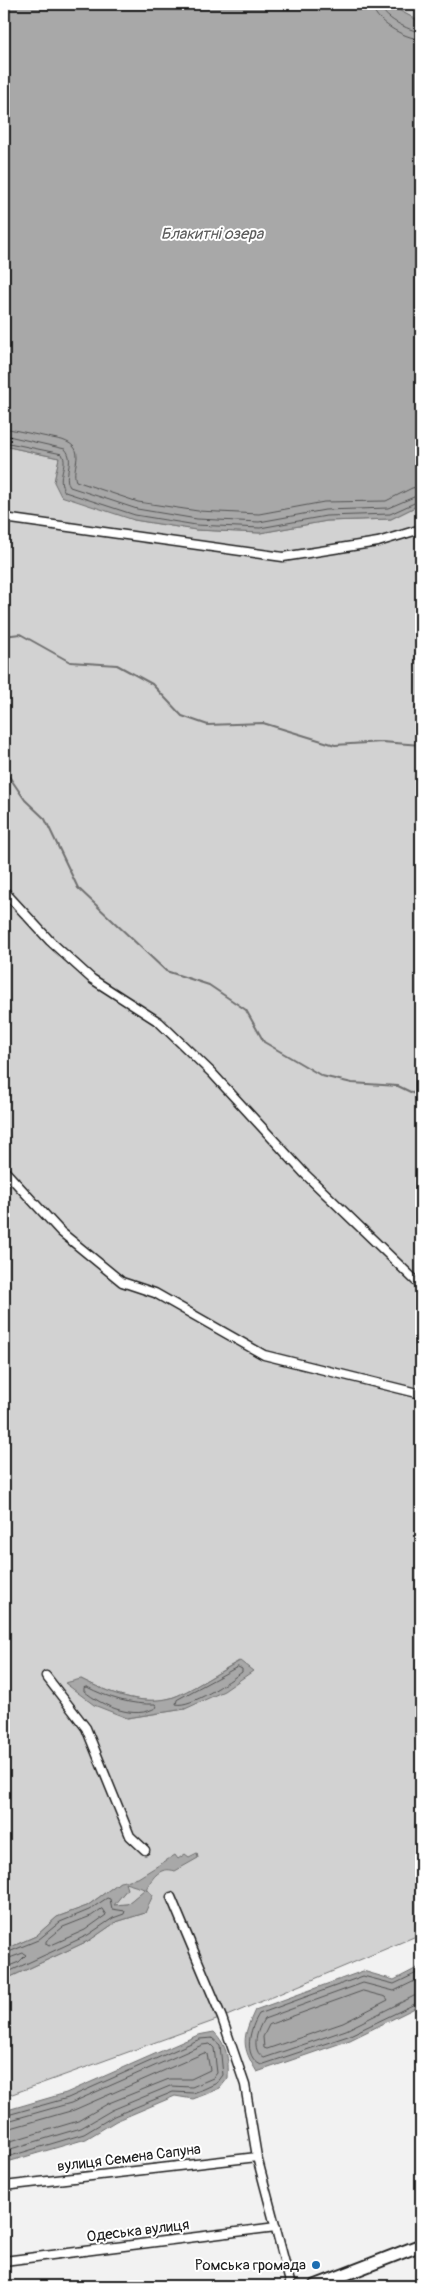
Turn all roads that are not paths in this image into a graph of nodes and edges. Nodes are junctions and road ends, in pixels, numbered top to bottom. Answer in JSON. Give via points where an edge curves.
{"nodes":[{"id":1,"x":4,"y":518,"type":"edge"},
{"id":2,"x":421,"y":529,"type":"edge"},
{"id":3,"x":4,"y":891,"type":"edge"},
{"id":4,"x":4,"y":1170,"type":"edge"},
{"id":5,"x":421,"y":1286,"type":"edge"},
{"id":6,"x":421,"y":1394,"type":"edge"},
{"id":7,"x":46,"y":1676,"type":"dead end"},
{"id":8,"x":145,"y":1850,"type":"dead end"},
{"id":9,"x":172,"y":1897,"type":"dead end"},
{"id":10,"x":257,"y":2157,"type":"junction"},
{"id":11,"x":4,"y":2186,"type":"edge"},
{"id":12,"x":276,"y":2226,"type":"junction"},
{"id":13,"x":421,"y":2245,"type":"edge"},
{"id":14,"x":4,"y":2260,"type":"edge"},
{"id":15,"x":291,"y":2286,"type":"edge"},
{"id":16,"x":314,"y":2286,"type":"edge"}],
"edges":[{"from":1,"to":2,"type":"street","via":[[283,556],[378,542]]},
{"from":3,"to":5,"type":"street","via":[[50,941],[92,978],[159,1022],[212,1073],[304,1173]]},
{"from":4,"to":6,"type":"street","via":[[61,1232],[122,1282],[155,1292],[264,1355]]},
{"from":7,"to":8,"type":"street","via":[[86,1728],[130,1836]]},
{"from":9,"to":10,"type":"street","via":[[222,2018],[245,2085]]},
{"from":10,"to":11,"type":"street","name":"вулиця Семена Сапуна"},
{"from":10,"to":12,"type":"street"},
{"from":12,"to":14,"type":"street","name":"Одеська вулиця"},
{"from":12,"to":15,"type":"street"},
{"from":13,"to":16,"type":"main road"}]}
